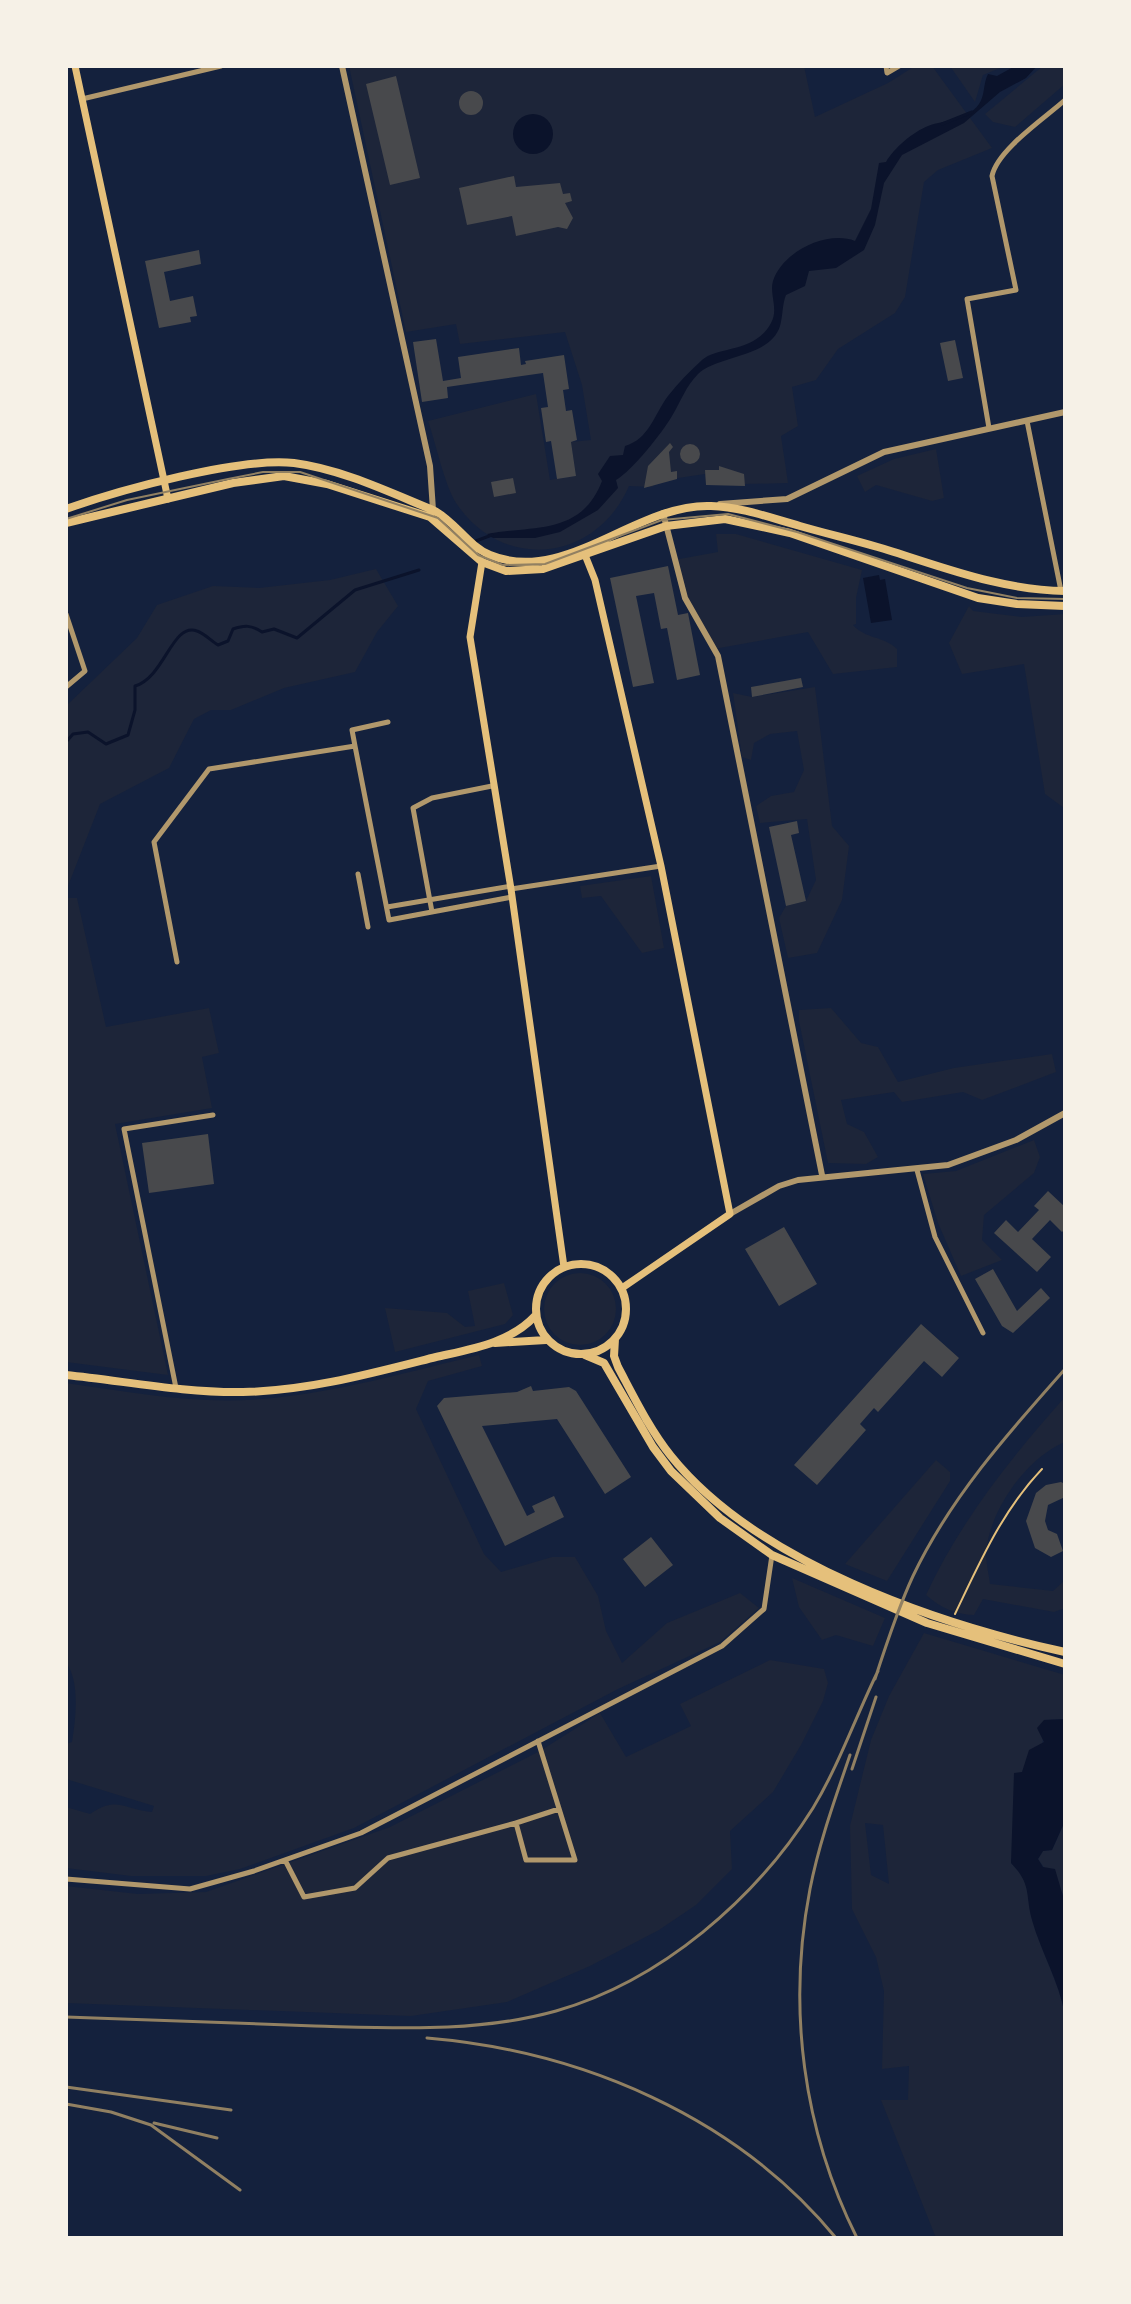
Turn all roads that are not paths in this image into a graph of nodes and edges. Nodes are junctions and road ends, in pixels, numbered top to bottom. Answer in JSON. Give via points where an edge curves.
{"nodes":[{"id":1,"x":75,"y":66,"type":"edge"},
{"id":2,"x":221,"y":66,"type":"edge"},
{"id":3,"x":342,"y":66,"type":"edge"},
{"id":4,"x":899,"y":66,"type":"edge"},
{"id":5,"x":887,"y":70,"type":"edge"},
{"id":6,"x":82,"y":99,"type":"junction"},
{"id":7,"x":1065,"y":100,"type":"edge"},
{"id":8,"x":1065,"y":412,"type":"edge"},
{"id":9,"x":1027,"y":421,"type":"junction"},
{"id":10,"x":989,"y":428,"type":"junction"},
{"id":11,"x":165,"y":483,"type":"junction"},
{"id":12,"x":168,"y":499,"type":"junction"},
{"id":13,"x":709,"y":506,"type":"junction"},
{"id":14,"x":66,"y":509,"type":"edge"},
{"id":15,"x":433,"y":510,"type":"junction"},
{"id":16,"x":663,"y":513,"type":"junction"},
{"id":17,"x":443,"y":520,"type":"junction"},
{"id":18,"x":66,"y":523,"type":"edge"},
{"id":19,"x":666,"y":526,"type":"junction"},
{"id":20,"x":582,"y":548,"type":"junction"},
{"id":21,"x":480,"y":556,"type":"junction"},
{"id":22,"x":586,"y":557,"type":"junction"},
{"id":23,"x":1063,"y":591,"type":"edge"},
{"id":24,"x":1065,"y":606,"type":"edge"},
{"id":25,"x":66,"y":614,"type":"edge"},
{"id":26,"x":66,"y":687,"type":"edge"},
{"id":27,"x":388,"y":722,"type":"dead end"},
{"id":28,"x":355,"y":746,"type":"junction"},
{"id":29,"x":492,"y":786,"type":"junction"},
{"id":30,"x":661,"y":866,"type":"junction"},
{"id":31,"x":358,"y":874,"type":"dead end"},
{"id":32,"x":511,"y":891,"type":"junction"},
{"id":33,"x":430,"y":899,"type":"junction"},
{"id":34,"x":387,"y":907,"type":"junction"},
{"id":35,"x":432,"y":912,"type":"junction"},
{"id":36,"x":368,"y":927,"type":"dead end"},
{"id":37,"x":177,"y":962,"type":"dead end"},
{"id":38,"x":1065,"y":1113,"type":"edge"},
{"id":39,"x":213,"y":1115,"type":"dead end"},
{"id":40,"x":917,"y":1170,"type":"junction"},
{"id":41,"x":822,"y":1175,"type":"junction"},
{"id":42,"x":730,"y":1214,"type":"junction"},
{"id":43,"x":564,"y":1267,"type":"junction"},
{"id":44,"x":622,"y":1288,"type":"junction"},
{"id":45,"x":535,"y":1316,"type":"junction"},
{"id":46,"x":983,"y":1333,"type":"dead end"},
{"id":47,"x":615,"y":1339,"type":"junction"},
{"id":48,"x":546,"y":1340,"type":"junction"},
{"id":49,"x":495,"y":1343,"type":"junction"},
{"id":50,"x":585,"y":1355,"type":"junction"},
{"id":51,"x":66,"y":1375,"type":"edge"},
{"id":52,"x":176,"y":1388,"type":"junction"},
{"id":53,"x":772,"y":1555,"type":"junction"},
{"id":54,"x":929,"y":1619,"type":"junction"},
{"id":55,"x":1065,"y":1652,"type":"edge"},
{"id":56,"x":1065,"y":1664,"type":"edge"},
{"id":57,"x":538,"y":1741,"type":"junction"},
{"id":58,"x":559,"y":1809,"type":"junction"},
{"id":59,"x":516,"y":1823,"type":"junction"},
{"id":60,"x":285,"y":1860,"type":"junction"},
{"id":61,"x":66,"y":1879,"type":"edge"}],
"edges":[{"from":1,"to":6,"type":"main road"},
{"from":2,"to":6,"type":"street"},
{"from":3,"to":15,"type":"street","via":[[430,466]]},
{"from":4,"to":5,"type":"street"},
{"from":6,"to":11,"type":"main road"},
{"from":7,"to":10,"type":"street","via":[[1007,151],[992,176],[1016,290],[967,299]]},
{"from":8,"to":9,"type":"street"},
{"from":9,"to":10,"type":"street"},
{"from":9,"to":23,"type":"street"},
{"from":10,"to":13,"type":"street","via":[[884,452],[787,499]]},
{"from":11,"to":12,"type":"main road"},
{"from":11,"to":14,"type":"main road"},
{"from":11,"to":15,"type":"main road","via":[[237,467],[291,463],[338,474]]},
{"from":12,"to":17,"type":"main road","via":[[284,476]]},
{"from":12,"to":18,"type":"main road"},
{"from":13,"to":16,"type":"main road"},
{"from":13,"to":23,"type":"main road","via":[[740,509],[872,545],[984,581]]},
{"from":15,"to":17,"type":"main road"},
{"from":16,"to":19,"type":"street"},
{"from":16,"to":20,"type":"main road"},
{"from":17,"to":21,"type":"main road"},
{"from":19,"to":22,"type":"main road"},
{"from":19,"to":24,"type":"main road","via":[[711,519],[755,524],[978,598]]},
{"from":19,"to":41,"type":"street","via":[[685,598],[718,656]]},
{"from":20,"to":21,"type":"main road","via":[[541,560]]},
{"from":20,"to":22,"type":"main road"},
{"from":21,"to":22,"type":"main road","via":[[506,571],[543,569]]},
{"from":21,"to":29,"type":"main road","via":[[470,637]]},
{"from":22,"to":30,"type":"main road"},
{"from":25,"to":26,"type":"street","via":[[85,671]]},
{"from":27,"to":28,"type":"street","via":[[352,730]]},
{"from":28,"to":34,"type":"street"},
{"from":28,"to":37,"type":"street","via":[[209,769],[154,842]]},
{"from":29,"to":32,"type":"main road"},
{"from":29,"to":33,"type":"street","via":[[432,798],[413,808]]},
{"from":30,"to":32,"type":"street"},
{"from":30,"to":42,"type":"main road"},
{"from":31,"to":36,"type":"street"},
{"from":32,"to":33,"type":"street"},
{"from":32,"to":35,"type":"street"},
{"from":32,"to":43,"type":"main road"},
{"from":33,"to":34,"type":"street"},
{"from":33,"to":35,"type":"street"},
{"from":34,"to":35,"type":"street","via":[[389,920]]},
{"from":38,"to":40,"type":"street","via":[[1016,1140],[948,1165]]},
{"from":39,"to":52,"type":"street","via":[[124,1129]]},
{"from":40,"to":41,"type":"street"},
{"from":40,"to":46,"type":"street","via":[[935,1237]]},
{"from":41,"to":42,"type":"street","via":[[779,1186]]},
{"from":42,"to":44,"type":"main road"},
{"from":43,"to":44,"type":"main road","via":[[597,1266]]},
{"from":43,"to":45,"type":"main road","via":[[541,1287]]},
{"from":44,"to":47,"type":"main road","via":[[625,1322]]},
{"from":45,"to":48,"type":"main road"},
{"from":45,"to":49,"type":"main road","via":[[523,1329]]},
{"from":47,"to":50,"type":"main road"},
{"from":47,"to":54,"type":"main road","via":[[618,1367],[661,1442],[717,1501],[776,1545]]},
{"from":48,"to":49,"type":"main road"},
{"from":48,"to":50,"type":"main road","via":[[571,1354]]},
{"from":49,"to":52,"type":"main road","via":[[283,1389]]},
{"from":50,"to":53,"type":"main road","via":[[604,1363],[671,1471],[720,1518]]},
{"from":51,"to":52,"type":"main road"},
{"from":53,"to":54,"type":"main road","via":[[876,1603]]},
{"from":53,"to":57,"type":"street","via":[[764,1609],[728,1641]]},
{"from":54,"to":55,"type":"main road"},
{"from":54,"to":56,"type":"main road"},
{"from":57,"to":58,"type":"street"},
{"from":57,"to":60,"type":"street","via":[[361,1833]]},
{"from":58,"to":59,"type":"street"},
{"from":58,"to":59,"type":"street","via":[[575,1860],[526,1860]]},
{"from":59,"to":60,"type":"street","via":[[388,1858],[355,1888],[317,1895],[304,1897]]},
{"from":60,"to":61,"type":"street","via":[[190,1889]]}]}
